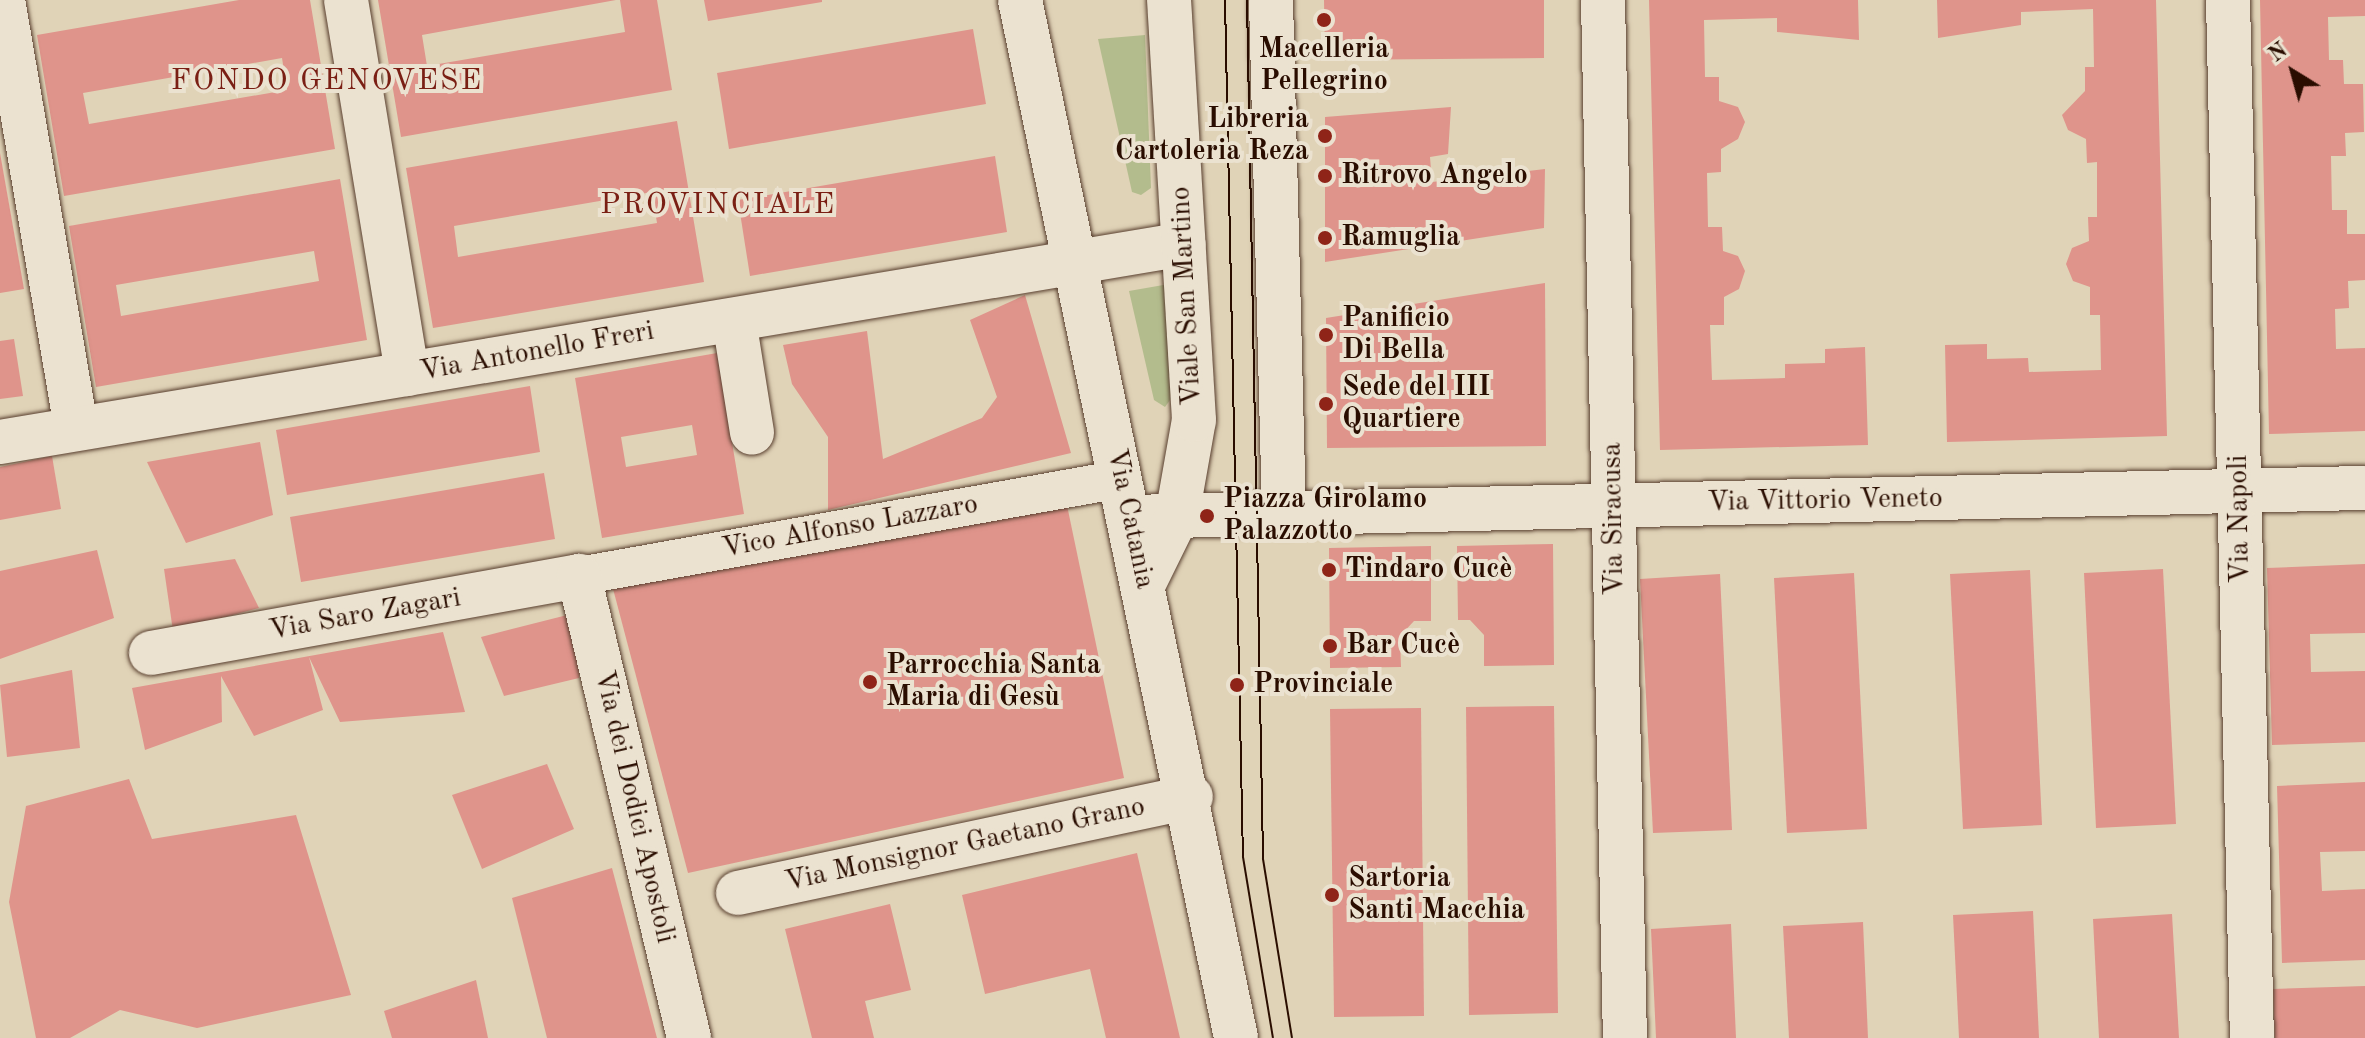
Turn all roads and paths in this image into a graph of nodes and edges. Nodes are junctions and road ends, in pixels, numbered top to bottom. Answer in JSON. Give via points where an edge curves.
{"nodes":[{"id":1,"x":346,"y":0,"type":"edge"},
{"id":2,"x":1020,"y":0,"type":"edge"},
{"id":3,"x":1169,"y":0,"type":"edge"},
{"id":4,"x":1271,"y":0,"type":"edge"},
{"id":5,"x":1603,"y":0,"type":"edge"},
{"id":6,"x":2228,"y":0,"type":"edge"},
{"id":7,"x":4,"y":1,"type":"edge"},
{"id":8,"x":1184,"y":244,"type":"junction"},
{"id":9,"x":1074,"y":263,"type":"junction"},
{"id":10,"x":734,"y":320,"type":"junction"},
{"id":11,"x":407,"y":374,"type":"junction"},
{"id":12,"x":76,"y":429,"type":"junction"},
{"id":13,"x":752,"y":433,"type":"dead end"},
{"id":14,"x":0,"y":442,"type":"edge"},
{"id":15,"x":2365,"y":488,"type":"edge"},
{"id":16,"x":2239,"y":491,"type":"junction"},
{"id":17,"x":1126,"y":498,"type":"junction"},
{"id":18,"x":1614,"y":506,"type":"junction"},
{"id":19,"x":1284,"y":515,"type":"junction"},
{"id":20,"x":1177,"y":516,"type":"junction"},
{"id":21,"x":579,"y":576,"type":"junction"},
{"id":22,"x":1144,"y":583,"type":"junction"},
{"id":23,"x":151,"y":653,"type":"dead end"},
{"id":24,"x":1191,"y":797,"type":"junction"},
{"id":25,"x":738,"y":893,"type":"dead end"},
{"id":26,"x":689,"y":1038,"type":"edge"},
{"id":27,"x":1236,"y":1038,"type":"edge"},
{"id":28,"x":1625,"y":1038,"type":"edge"},
{"id":29,"x":2252,"y":1038,"type":"edge"}],
"edges":[{"from":1,"to":11,"type":"street"},
{"from":2,"to":9,"type":"street","name":"Via Catania"},
{"from":3,"to":8,"type":"street","name":"Viale San Martino"},
{"from":4,"to":19,"type":"street"},
{"from":5,"to":18,"type":"street","name":"Via Siracusa"},
{"from":6,"to":16,"type":"street","name":"Via Napoli"},
{"from":7,"to":12,"type":"street"},
{"from":8,"to":9,"type":"street","name":"Via Antonello Freri"},
{"from":8,"to":20,"type":"street","name":"Viale San Martino","via":[[1194,420]]},
{"from":9,"to":10,"type":"street","name":"Via Antonello Freri"},
{"from":9,"to":17,"type":"street","name":"Via Catania"},
{"from":10,"to":11,"type":"street","name":"Via Antonello Freri"},
{"from":10,"to":13,"type":"street"},
{"from":11,"to":12,"type":"street","name":"Via Antonello Freri"},
{"from":12,"to":14,"type":"street","name":"Via Antonello Freri"},
{"from":15,"to":16,"type":"street","name":"Via Vittorio Veneto"},
{"from":16,"to":18,"type":"street","name":"Via Vittorio Veneto"},
{"from":16,"to":29,"type":"street","name":"Via Napoli"},
{"from":17,"to":20,"type":"street","name":"Via Vittorio Veneto"},
{"from":17,"to":21,"type":"street","name":"Vico Alfonso Lazzaro"},
{"from":17,"to":22,"type":"street","name":"Via Catania"},
{"from":18,"to":19,"type":"street","name":"Via Vittorio Veneto"},
{"from":18,"to":28,"type":"street","name":"Via Siracusa"},
{"from":19,"to":20,"type":"street","name":"Via Vittorio Veneto"},
{"from":20,"to":22,"type":"street","name":"Viale San Martino"},
{"from":21,"to":23,"type":"street","name":"Via Saro Zagari"},
{"from":21,"to":26,"type":"street","name":"Via dei Dodici Apostoli"},
{"from":22,"to":24,"type":"street","name":"Via Catania"},
{"from":24,"to":25,"type":"street","name":"Via Monsignor Gaetano Grano"},
{"from":24,"to":27,"type":"street","name":"Via Catania"}]}
